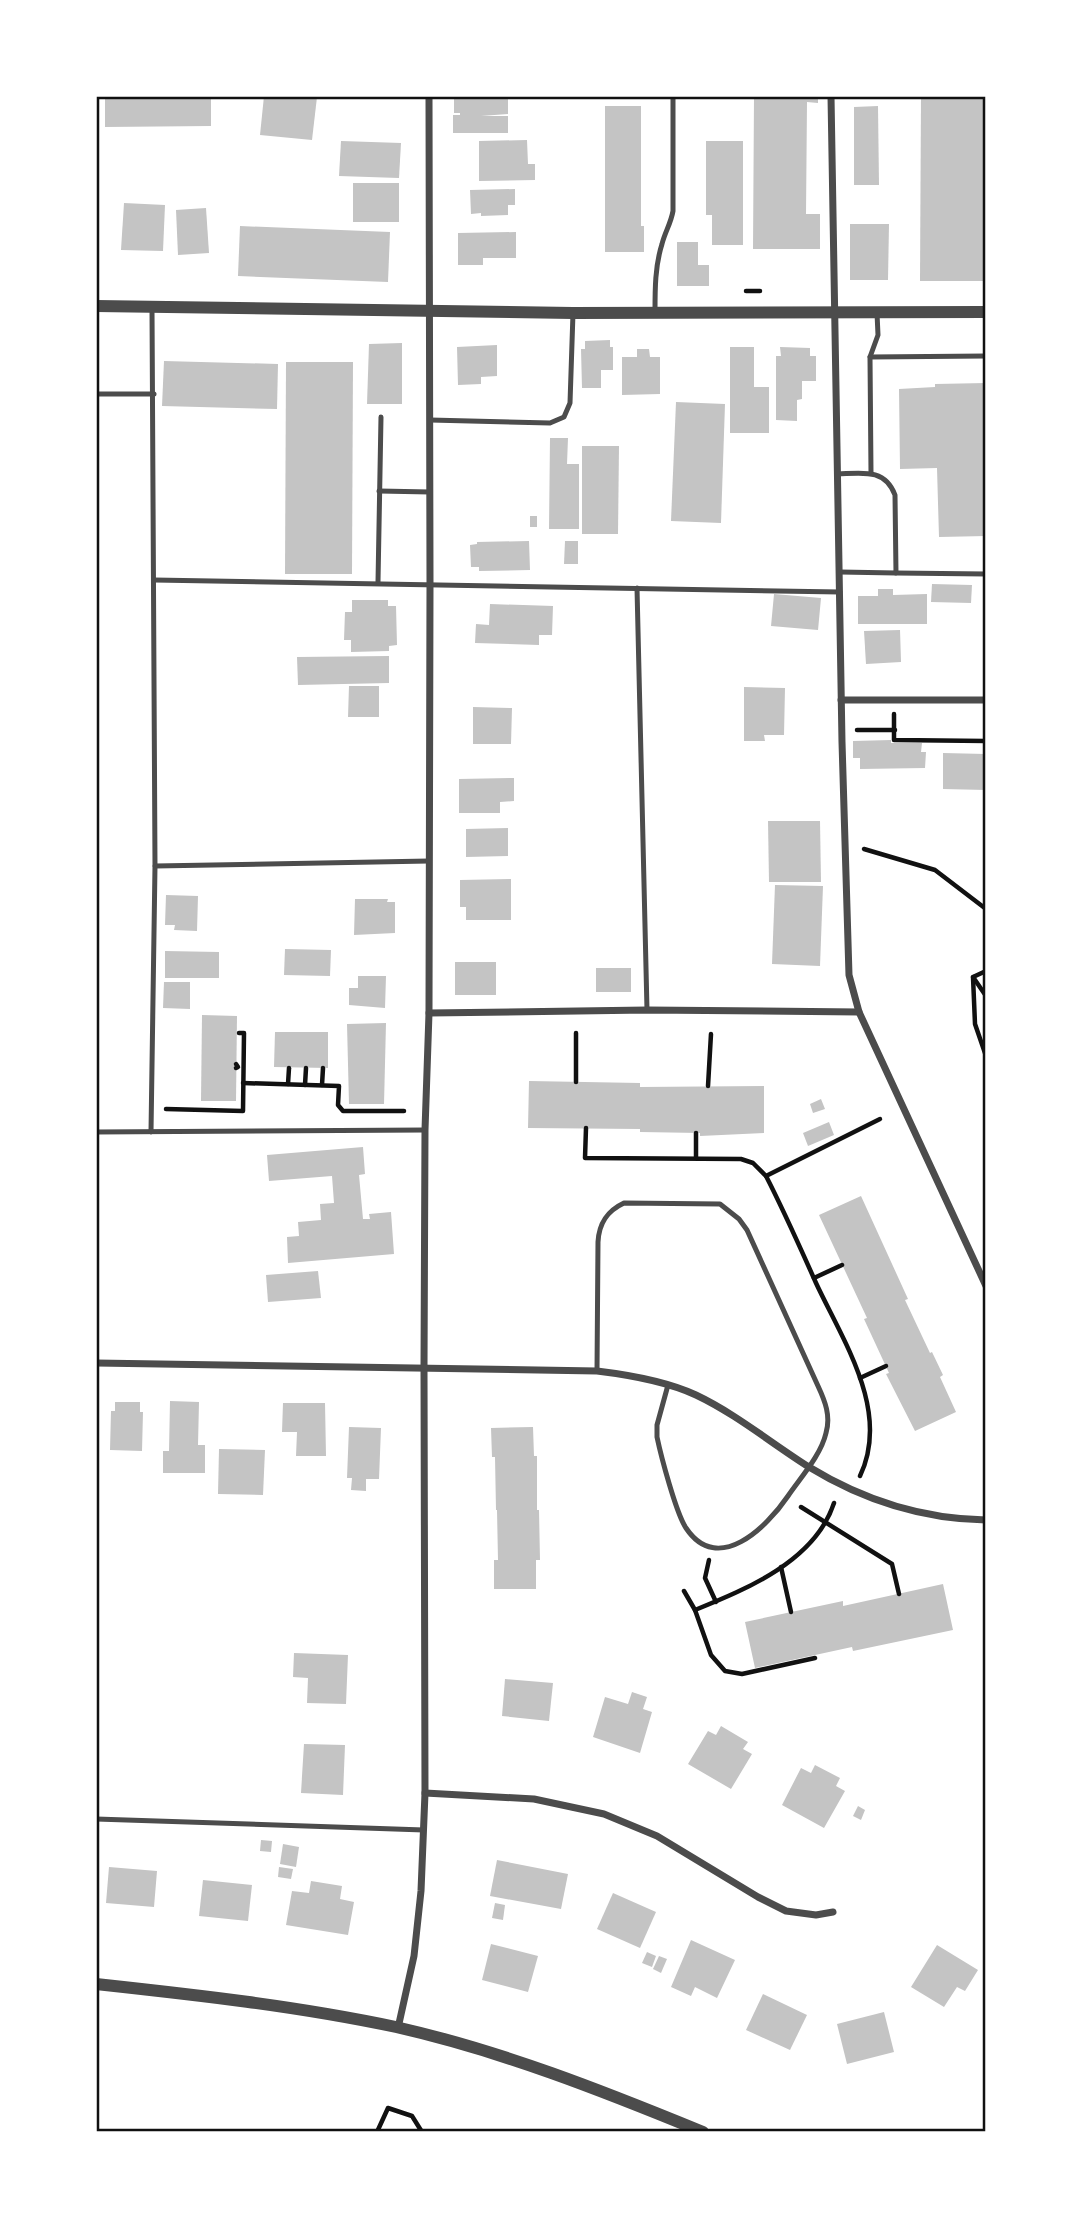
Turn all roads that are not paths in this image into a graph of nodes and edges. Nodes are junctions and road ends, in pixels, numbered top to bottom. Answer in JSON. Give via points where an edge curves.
{"nodes":[{"id":1,"x":429,"y":96,"type":"edge"},
{"id":2,"x":673,"y":96,"type":"edge"},
{"id":3,"x":831,"y":96,"type":"edge"},
{"id":4,"x":96,"y":306,"type":"edge"},
{"id":5,"x":152,"y":307,"type":"junction"},
{"id":6,"x":429,"y":311,"type":"junction"},
{"id":7,"x":655,"y":312,"type":"junction"},
{"id":8,"x":986,"y":312,"type":"edge"},
{"id":9,"x":573,"y":313,"type":"junction"},
{"id":10,"x":835,"y":313,"type":"junction"},
{"id":11,"x":877,"y":313,"type":"junction"},
{"id":12,"x":986,"y":356,"type":"edge"},
{"id":13,"x":870,"y":357,"type":"junction"},
{"id":14,"x":96,"y":394,"type":"edge"},
{"id":15,"x":154,"y":394,"type":"junction"},
{"id":16,"x":381,"y":417,"type":"dead end"},
{"id":17,"x":430,"y":420,"type":"junction"},
{"id":18,"x":871,"y":472,"type":"junction"},
{"id":19,"x":838,"y":474,"type":"junction"},
{"id":20,"x":379,"y":491,"type":"junction"},
{"id":21,"x":430,"y":492,"type":"junction"},
{"id":22,"x":840,"y":572,"type":"junction"},
{"id":23,"x":896,"y":573,"type":"junction"},
{"id":24,"x":986,"y":575,"type":"edge"},
{"id":25,"x":153,"y":580,"type":"junction"},
{"id":26,"x":377,"y":582,"type":"junction"},
{"id":27,"x":430,"y":584,"type":"junction"},
{"id":28,"x":637,"y":588,"type":"junction"},
{"id":29,"x":840,"y":592,"type":"junction"},
{"id":30,"x":841,"y":700,"type":"junction"},
{"id":31,"x":986,"y":700,"type":"edge"},
{"id":32,"x":429,"y":861,"type":"junction"},
{"id":33,"x":155,"y":866,"type":"junction"},
{"id":34,"x":648,"y":1010,"type":"junction"},
{"id":35,"x":859,"y":1012,"type":"junction"},
{"id":36,"x":429,"y":1013,"type":"junction"},
{"id":37,"x":425,"y":1130,"type":"junction"},
{"id":38,"x":96,"y":1132,"type":"edge"},
{"id":39,"x":151,"y":1132,"type":"junction"},
{"id":40,"x":986,"y":1286,"type":"edge"},
{"id":41,"x":96,"y":1363,"type":"edge"},
{"id":42,"x":424,"y":1367,"type":"junction"},
{"id":43,"x":597,"y":1371,"type":"junction"},
{"id":44,"x":668,"y":1385,"type":"junction"},
{"id":45,"x":808,"y":1466,"type":"junction"},
{"id":46,"x":986,"y":1520,"type":"edge"},
{"id":47,"x":425,"y":1793,"type":"junction"},
{"id":48,"x":96,"y":1819,"type":"edge"},
{"id":49,"x":424,"y":1830,"type":"junction"},
{"id":50,"x":833,"y":1912,"type":"dead end"},
{"id":51,"x":96,"y":1984,"type":"edge"},
{"id":52,"x":398,"y":2028,"type":"junction"},
{"id":53,"x":703,"y":2132,"type":"edge"}],
"edges":[{"from":1,"to":6,"type":"street"},
{"from":2,"to":7,"type":"lane","via":[[673,211],[659,257]]},
{"from":3,"to":10,"type":"street"},
{"from":4,"to":5,"type":"street"},
{"from":5,"to":6,"type":"street"},
{"from":5,"to":15,"type":"lane"},
{"from":6,"to":9,"type":"street"},
{"from":6,"to":17,"type":"street"},
{"from":7,"to":9,"type":"street"},
{"from":7,"to":10,"type":"street"},
{"from":8,"to":11,"type":"street"},
{"from":9,"to":17,"type":"lane","via":[[570,403],[564,417],[551,424]]},
{"from":10,"to":11,"type":"street"},
{"from":10,"to":19,"type":"street"},
{"from":11,"to":13,"type":"lane","via":[[878,335]]},
{"from":12,"to":13,"type":"lane"},
{"from":13,"to":18,"type":"lane"},
{"from":14,"to":15,"type":"lane"},
{"from":15,"to":25,"type":"lane"},
{"from":16,"to":20,"type":"lane"},
{"from":17,"to":21,"type":"street"},
{"from":18,"to":19,"type":"lane"},
{"from":18,"to":23,"type":"lane","via":[[887,481],[895,495]]},
{"from":19,"to":22,"type":"street"},
{"from":20,"to":21,"type":"lane"},
{"from":20,"to":26,"type":"lane"},
{"from":21,"to":27,"type":"street"},
{"from":22,"to":23,"type":"lane"},
{"from":22,"to":29,"type":"street"},
{"from":23,"to":24,"type":"lane"},
{"from":25,"to":26,"type":"lane"},
{"from":25,"to":33,"type":"lane"},
{"from":26,"to":27,"type":"lane"},
{"from":27,"to":28,"type":"lane"},
{"from":27,"to":32,"type":"street"},
{"from":28,"to":29,"type":"lane"},
{"from":28,"to":34,"type":"lane"},
{"from":29,"to":30,"type":"street"},
{"from":30,"to":31,"type":"street"},
{"from":30,"to":35,"type":"street","via":[[849,975]]},
{"from":32,"to":33,"type":"lane"},
{"from":32,"to":36,"type":"street"},
{"from":33,"to":39,"type":"lane"},
{"from":34,"to":35,"type":"street"},
{"from":34,"to":36,"type":"street"},
{"from":35,"to":40,"type":"street"},
{"from":36,"to":37,"type":"street"},
{"from":37,"to":39,"type":"lane"},
{"from":37,"to":42,"type":"street"},
{"from":38,"to":39,"type":"lane"},
{"from":41,"to":42,"type":"street"},
{"from":42,"to":43,"type":"street"},
{"from":42,"to":47,"type":"street"},
{"from":43,"to":44,"type":"street"},
{"from":43,"to":45,"type":"lane","via":[[598,1242],[605,1217],[624,1203],[720,1204],[747,1230],[825,1402],[827,1431]]},
{"from":44,"to":45,"type":"street","via":[[730,1413]]},
{"from":44,"to":45,"type":"lane","via":[[657,1426],[659,1449],[683,1523],[693,1536],[712,1546],[737,1545],[758,1532]]},
{"from":45,"to":46,"type":"street","via":[[848,1489],[900,1508]]},
{"from":47,"to":49,"type":"street"},
{"from":47,"to":50,"type":"street","via":[[534,1799],[604,1814],[657,1836],[786,1911],[816,1916]]},
{"from":48,"to":49,"type":"lane"},
{"from":49,"to":52,"type":"street","via":[[414,1956]]},
{"from":51,"to":52,"type":"street","via":[[287,2007]]},
{"from":52,"to":53,"type":"street","via":[[561,2076]]}]}
